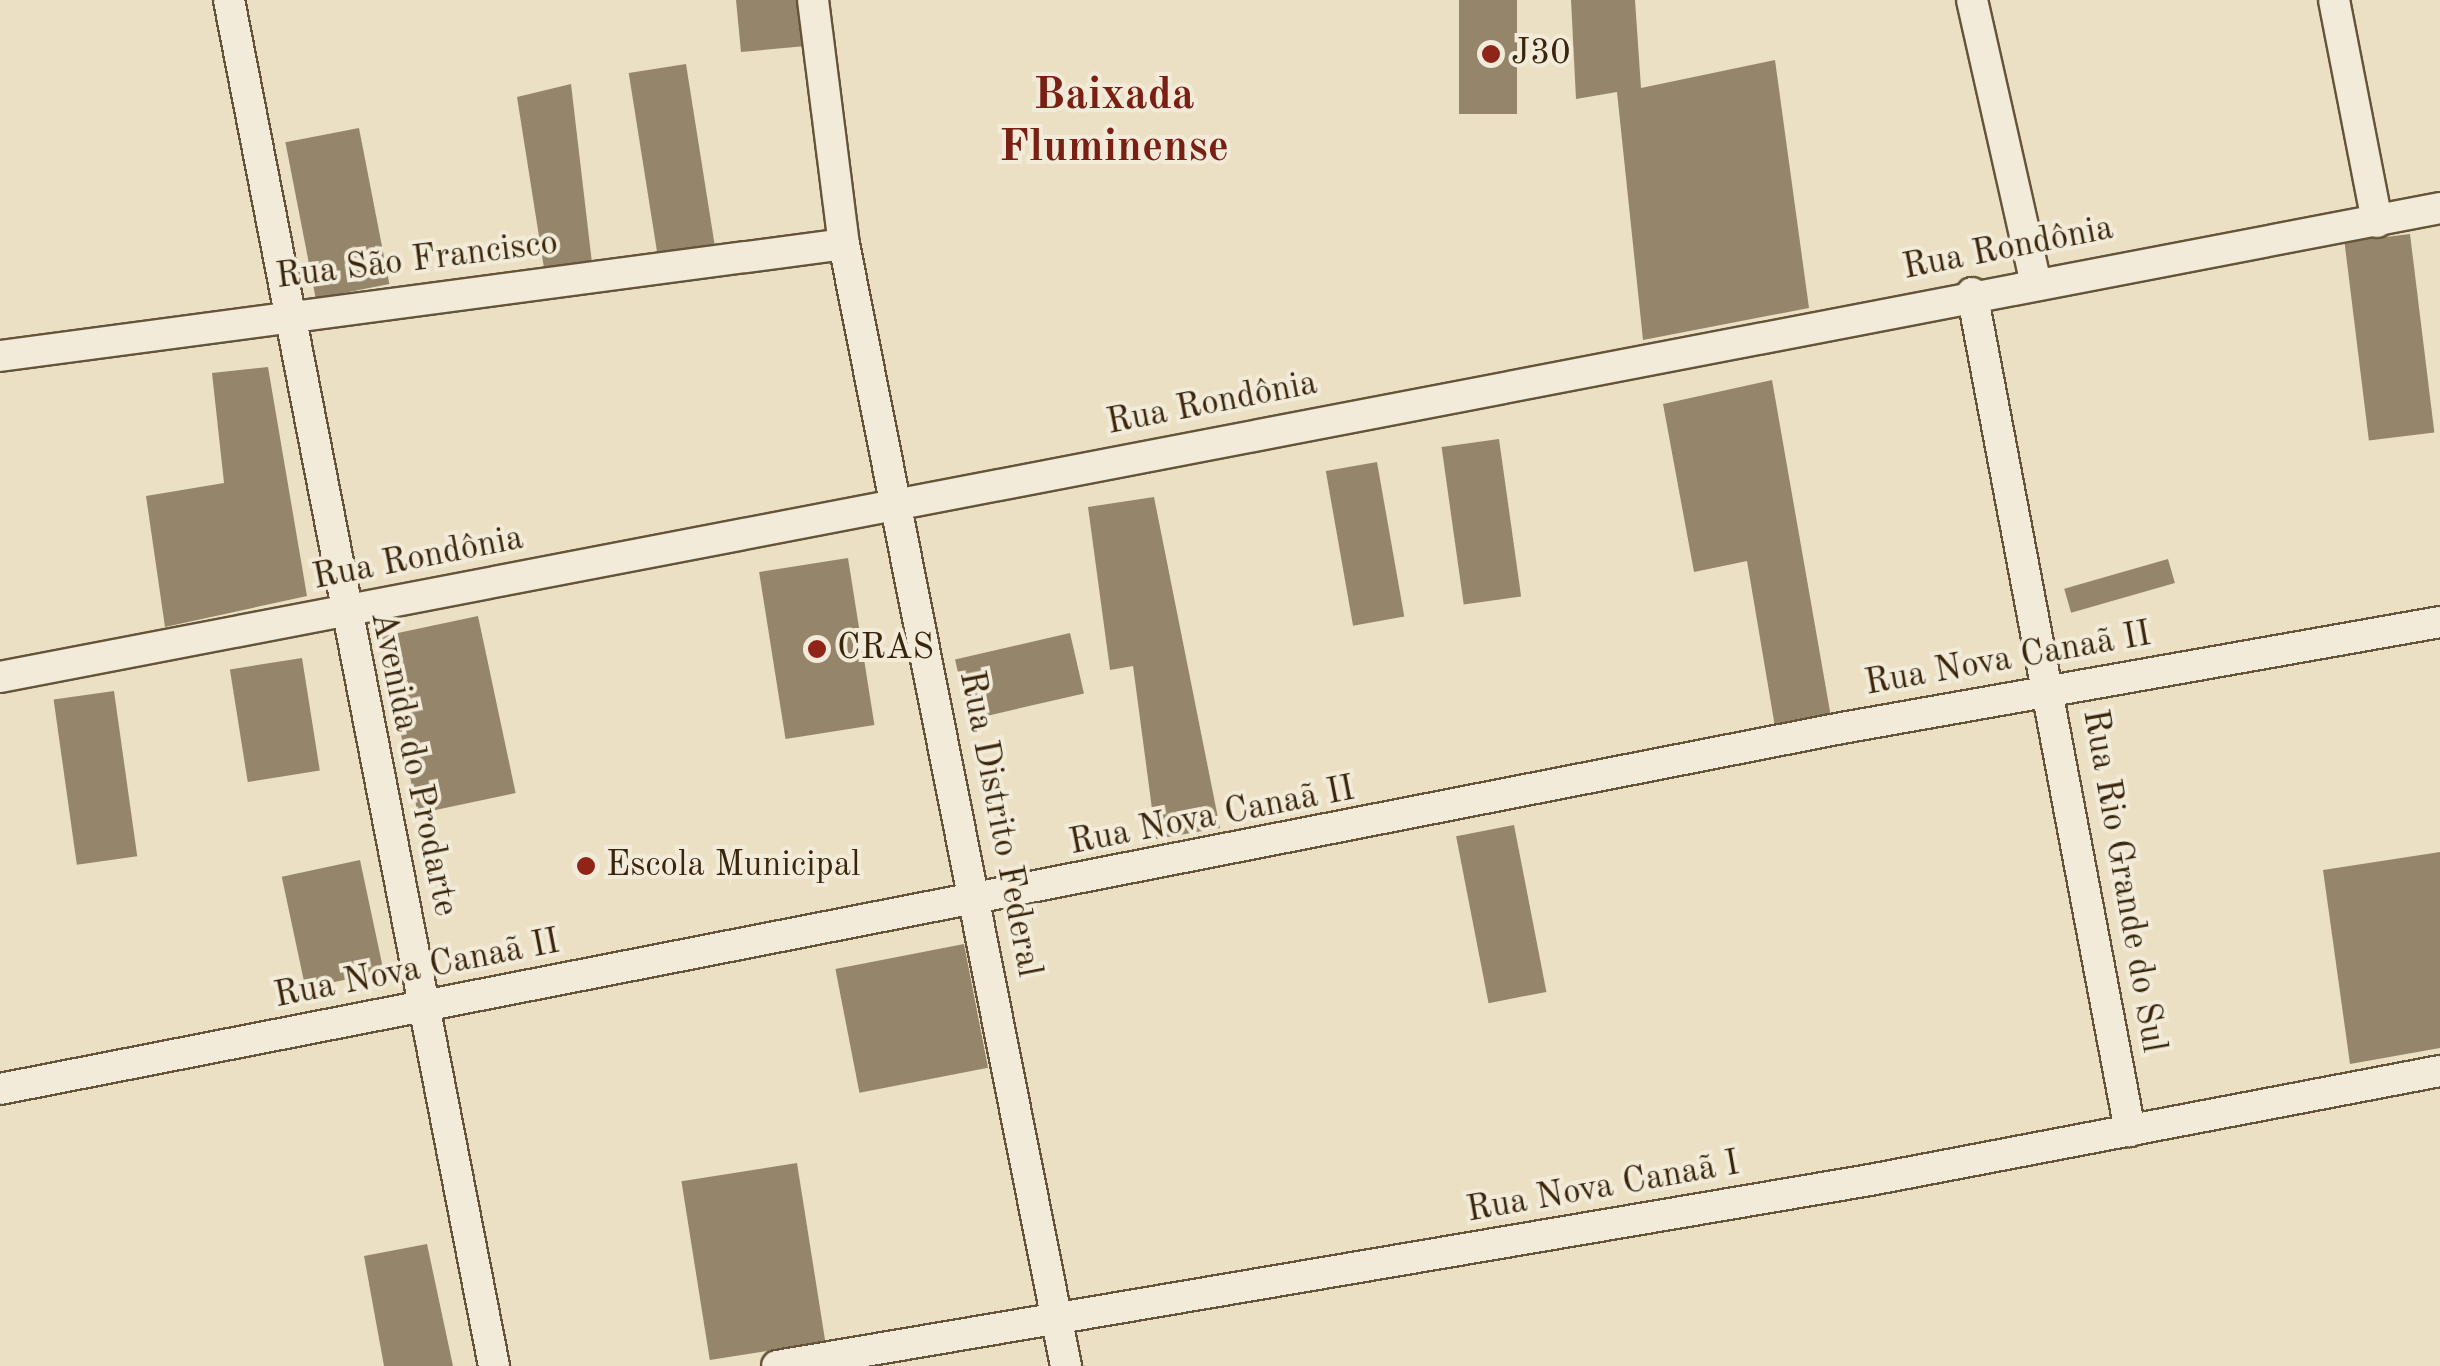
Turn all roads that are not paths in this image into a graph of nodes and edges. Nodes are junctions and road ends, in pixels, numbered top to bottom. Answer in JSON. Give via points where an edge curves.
{"nodes":[{"id":1,"x":229,"y":0,"type":"edge"},
{"id":2,"x":812,"y":0,"type":"edge"},
{"id":3,"x":1972,"y":0,"type":"edge"},
{"id":4,"x":2334,"y":0,"type":"edge"},
{"id":5,"x":2440,"y":208,"type":"edge"},
{"id":6,"x":2377,"y":222,"type":"junction"},
{"id":7,"x":844,"y":244,"type":"junction"},
{"id":8,"x":2035,"y":280,"type":"junction"},
{"id":9,"x":1972,"y":292,"type":"junction"},
{"id":10,"x":286,"y":315,"type":"junction"},
{"id":11,"x":0,"y":356,"type":"edge"},
{"id":12,"x":895,"y":505,"type":"junction"},
{"id":13,"x":343,"y":612,"type":"junction"},
{"id":14,"x":2440,"y":622,"type":"edge"},
{"id":15,"x":0,"y":677,"type":"edge"},
{"id":16,"x":2051,"y":691,"type":"junction"},
{"id":17,"x":978,"y":903,"type":"junction"},
{"id":18,"x":424,"y":1006,"type":"junction"},
{"id":19,"x":2440,"y":1071,"type":"edge"},
{"id":20,"x":0,"y":1090,"type":"edge"},
{"id":21,"x":2130,"y":1130,"type":"junction"},
{"id":22,"x":1057,"y":1320,"type":"junction"},
{"id":23,"x":494,"y":1366,"type":"edge"},
{"id":24,"x":777,"y":1366,"type":"edge"},
{"id":25,"x":1066,"y":1366,"type":"edge"}],
"edges":[{"from":1,"to":10,"type":"street","name":"Avenida do Prodarte"},
{"from":2,"to":7,"type":"street","name":"Rua Distrito Federal"},
{"from":3,"to":8,"type":"street"},
{"from":4,"to":6,"type":"street"},
{"from":5,"to":6,"type":"street","name":"Rua Rondônia"},
{"from":6,"to":8,"type":"street","name":"Rua Rondônia"},
{"from":7,"to":10,"type":"street","name":"Rua São Francisco"},
{"from":7,"to":12,"type":"street","name":"Rua Distrito Federal"},
{"from":8,"to":9,"type":"street","name":"Rua Rondônia"},
{"from":9,"to":12,"type":"street","name":"Rua Rondônia"},
{"from":9,"to":16,"type":"street","name":"Rua Rio Grande do Sul"},
{"from":10,"to":11,"type":"street","name":"Rua São Francisco"},
{"from":10,"to":13,"type":"street","name":"Avenida do Prodarte"},
{"from":12,"to":13,"type":"street","name":"Rua Rondônia"},
{"from":12,"to":17,"type":"street","name":"Rua Distrito Federal"},
{"from":13,"to":15,"type":"street","name":"Rua Rondônia"},
{"from":13,"to":18,"type":"street","name":"Avenida do Prodarte"},
{"from":14,"to":16,"type":"street","name":"Rua Nova Canaã II"},
{"from":16,"to":17,"type":"street","name":"Rua Nova Canaã II"},
{"from":16,"to":21,"type":"street","name":"Rua Rio Grande do Sul"},
{"from":17,"to":18,"type":"street","name":"Rua Nova Canaã II"},
{"from":17,"to":22,"type":"street","name":"Rua Distrito Federal"},
{"from":18,"to":20,"type":"street","name":"Rua Nova Canaã II"},
{"from":18,"to":23,"type":"street","name":"Avenida do Prodarte"},
{"from":19,"to":21,"type":"street","name":"Rua Nova Canaã I"},
{"from":21,"to":22,"type":"street","name":"Rua Nova Canaã I"},
{"from":22,"to":24,"type":"street","name":"Rua Nova Canaã I"},
{"from":22,"to":25,"type":"street","name":"Rua Distrito Federal"}]}
